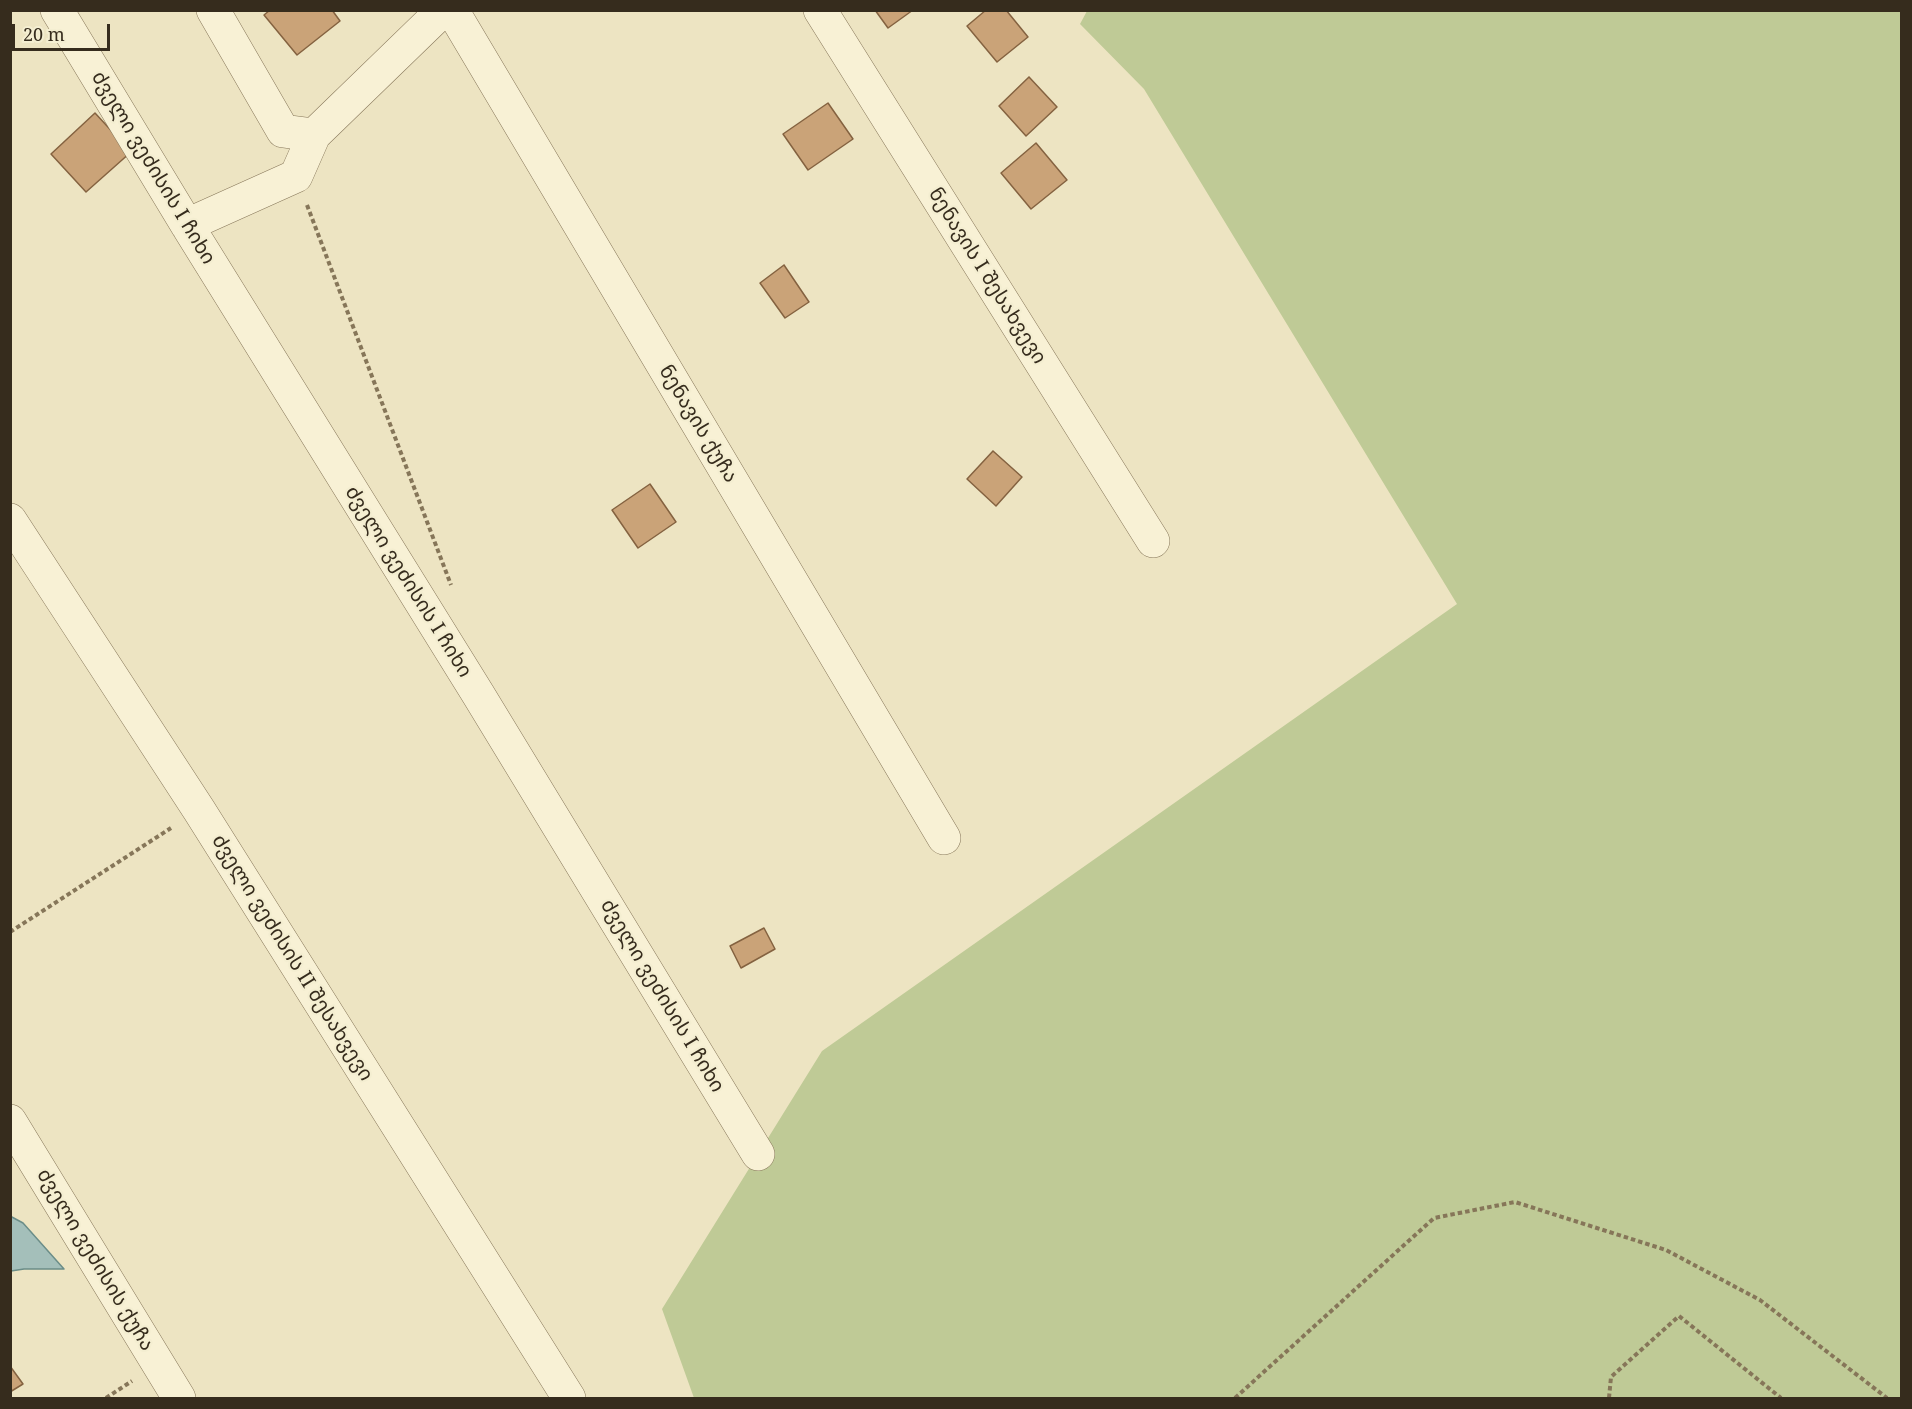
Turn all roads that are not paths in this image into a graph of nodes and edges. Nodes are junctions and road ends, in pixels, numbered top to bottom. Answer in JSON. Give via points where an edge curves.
{"nodes":[{"id":1,"x":57,"y":10,"type":"edge"},
{"id":2,"x":213,"y":10,"type":"edge"},
{"id":3,"x":442,"y":10,"type":"edge"},
{"id":4,"x":452,"y":10,"type":"edge"},
{"id":5,"x":820,"y":10,"type":"edge"},
{"id":6,"x":314,"y":135,"type":"junction"},
{"id":7,"x":188,"y":225,"type":"junction"},
{"id":8,"x":10,"y":520,"type":"edge"},
{"id":9,"x":1153,"y":541,"type":"dead end"},
{"id":10,"x":944,"y":838,"type":"dead end"},
{"id":11,"x":10,"y":1120,"type":"edge"},
{"id":12,"x":758,"y":1154,"type":"dead end"},
{"id":13,"x":179,"y":1398,"type":"edge"},
{"id":14,"x":569,"y":1398,"type":"edge"}],
"edges":[{"from":1,"to":7,"type":"street","name":"ძველი ვეძისის I ჩიხი"},
{"from":2,"to":6,"type":"street","via":[[283,131]]},
{"from":3,"to":6,"type":"street"},
{"from":4,"to":10,"type":"street","name":"ნენავის ქუჩა"},
{"from":5,"to":9,"type":"street","name":"ნენავის I შესახვევი"},
{"from":6,"to":7,"type":"street","via":[[296,176]]},
{"from":7,"to":12,"type":"street","name":"ძველი ვეძისის I ჩიხი"},
{"from":8,"to":14,"type":"street","name":"ძველი ვეძისის II შესახვევი","via":[[199,810]]},
{"from":11,"to":13,"type":"street","name":"ძველი ვეძისის ქუჩა"}]}
